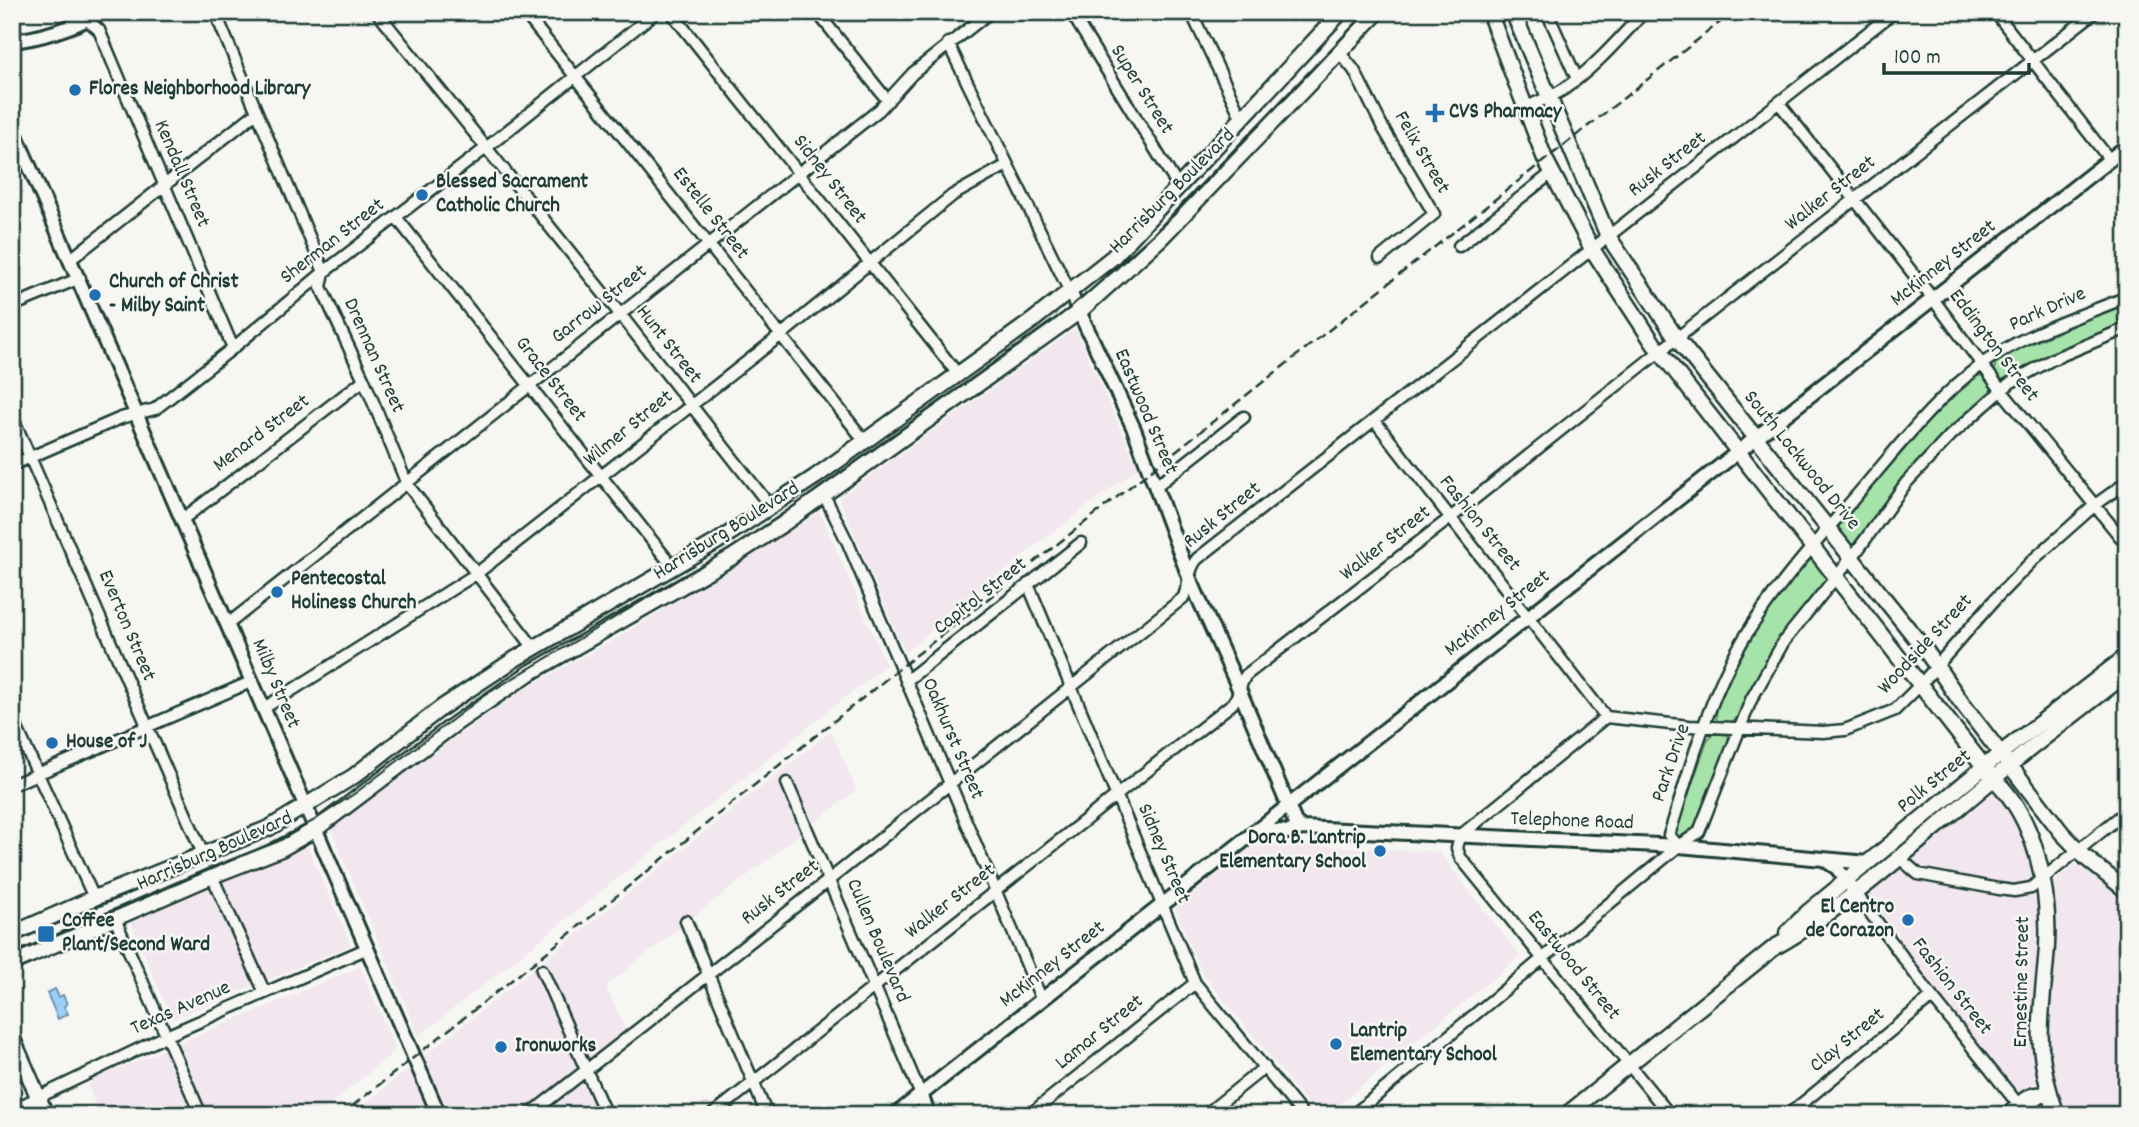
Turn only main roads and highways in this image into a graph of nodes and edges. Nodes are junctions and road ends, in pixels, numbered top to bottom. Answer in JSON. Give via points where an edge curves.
{"nodes":[{"id":1,"x":1340,"y":12,"type":"edge"},
{"id":2,"x":1378,"y":12,"type":"edge"},
{"id":3,"x":1489,"y":12,"type":"edge"},
{"id":4,"x":1513,"y":12,"type":"edge"},
{"id":5,"x":2127,"y":656,"type":"edge"},
{"id":6,"x":2127,"y":673,"type":"edge"},
{"id":7,"x":2006,"y":759,"type":"junction"},
{"id":8,"x":1989,"y":773,"type":"junction"},
{"id":9,"x":1893,"y":852,"type":"junction"},
{"id":10,"x":1850,"y":887,"type":"junction"},
{"id":11,"x":2127,"y":891,"type":"edge"},
{"id":12,"x":12,"y":934,"type":"edge"},
{"id":13,"x":12,"y":963,"type":"edge"},
{"id":14,"x":12,"y":1037,"type":"edge"},
{"id":15,"x":46,"y":1115,"type":"edge"},
{"id":16,"x":1566,"y":1115,"type":"edge"},
{"id":17,"x":2057,"y":1115,"type":"edge"}],
"edges":[{"from":1,"to":12,"type":"main road","name":"Harrisburg Boulevard","via":[[1113,257],[815,477],[718,541],[534,648],[442,708],[307,807],[269,828]]},
{"from":2,"to":13,"type":"main road","name":"Harrisburg Boulevard","via":[[1161,239],[1080,311],[824,495],[731,558],[528,674],[316,829],[281,849]]},
{"from":3,"to":8,"type":"main road","name":"South Lockwood Drive","via":[[1553,172],[1592,249],[1659,352]]},
{"from":4,"to":7,"type":"main road","name":"South Lockwood Drive","via":[[1608,236],[1676,339],[1926,651]]},
{"from":5,"to":7,"type":"main road","name":"Polk Street"},
{"from":6,"to":7,"type":"main road","name":"Polk Street"},
{"from":7,"to":8,"type":"main road","name":"Polk Street"},
{"from":7,"to":11,"type":"main road","name":"South Lockwood Drive","via":[[2077,850]]},
{"from":8,"to":9,"type":"main road","name":"Polk Street"},
{"from":8,"to":17,"type":"main road","name":"Ernestine Street","via":[[2026,825],[2042,880],[2047,921],[2041,1051]]},
{"from":9,"to":10,"type":"main road","name":"Polk Street"},
{"from":9,"to":10,"type":"main road","name":"Polk Street","via":[[1868,863]]},
{"from":10,"to":16,"type":"main road","name":"Polk Street","via":[[1808,912],[1775,947]]},
{"from":14,"to":15,"type":"main road"}]}
